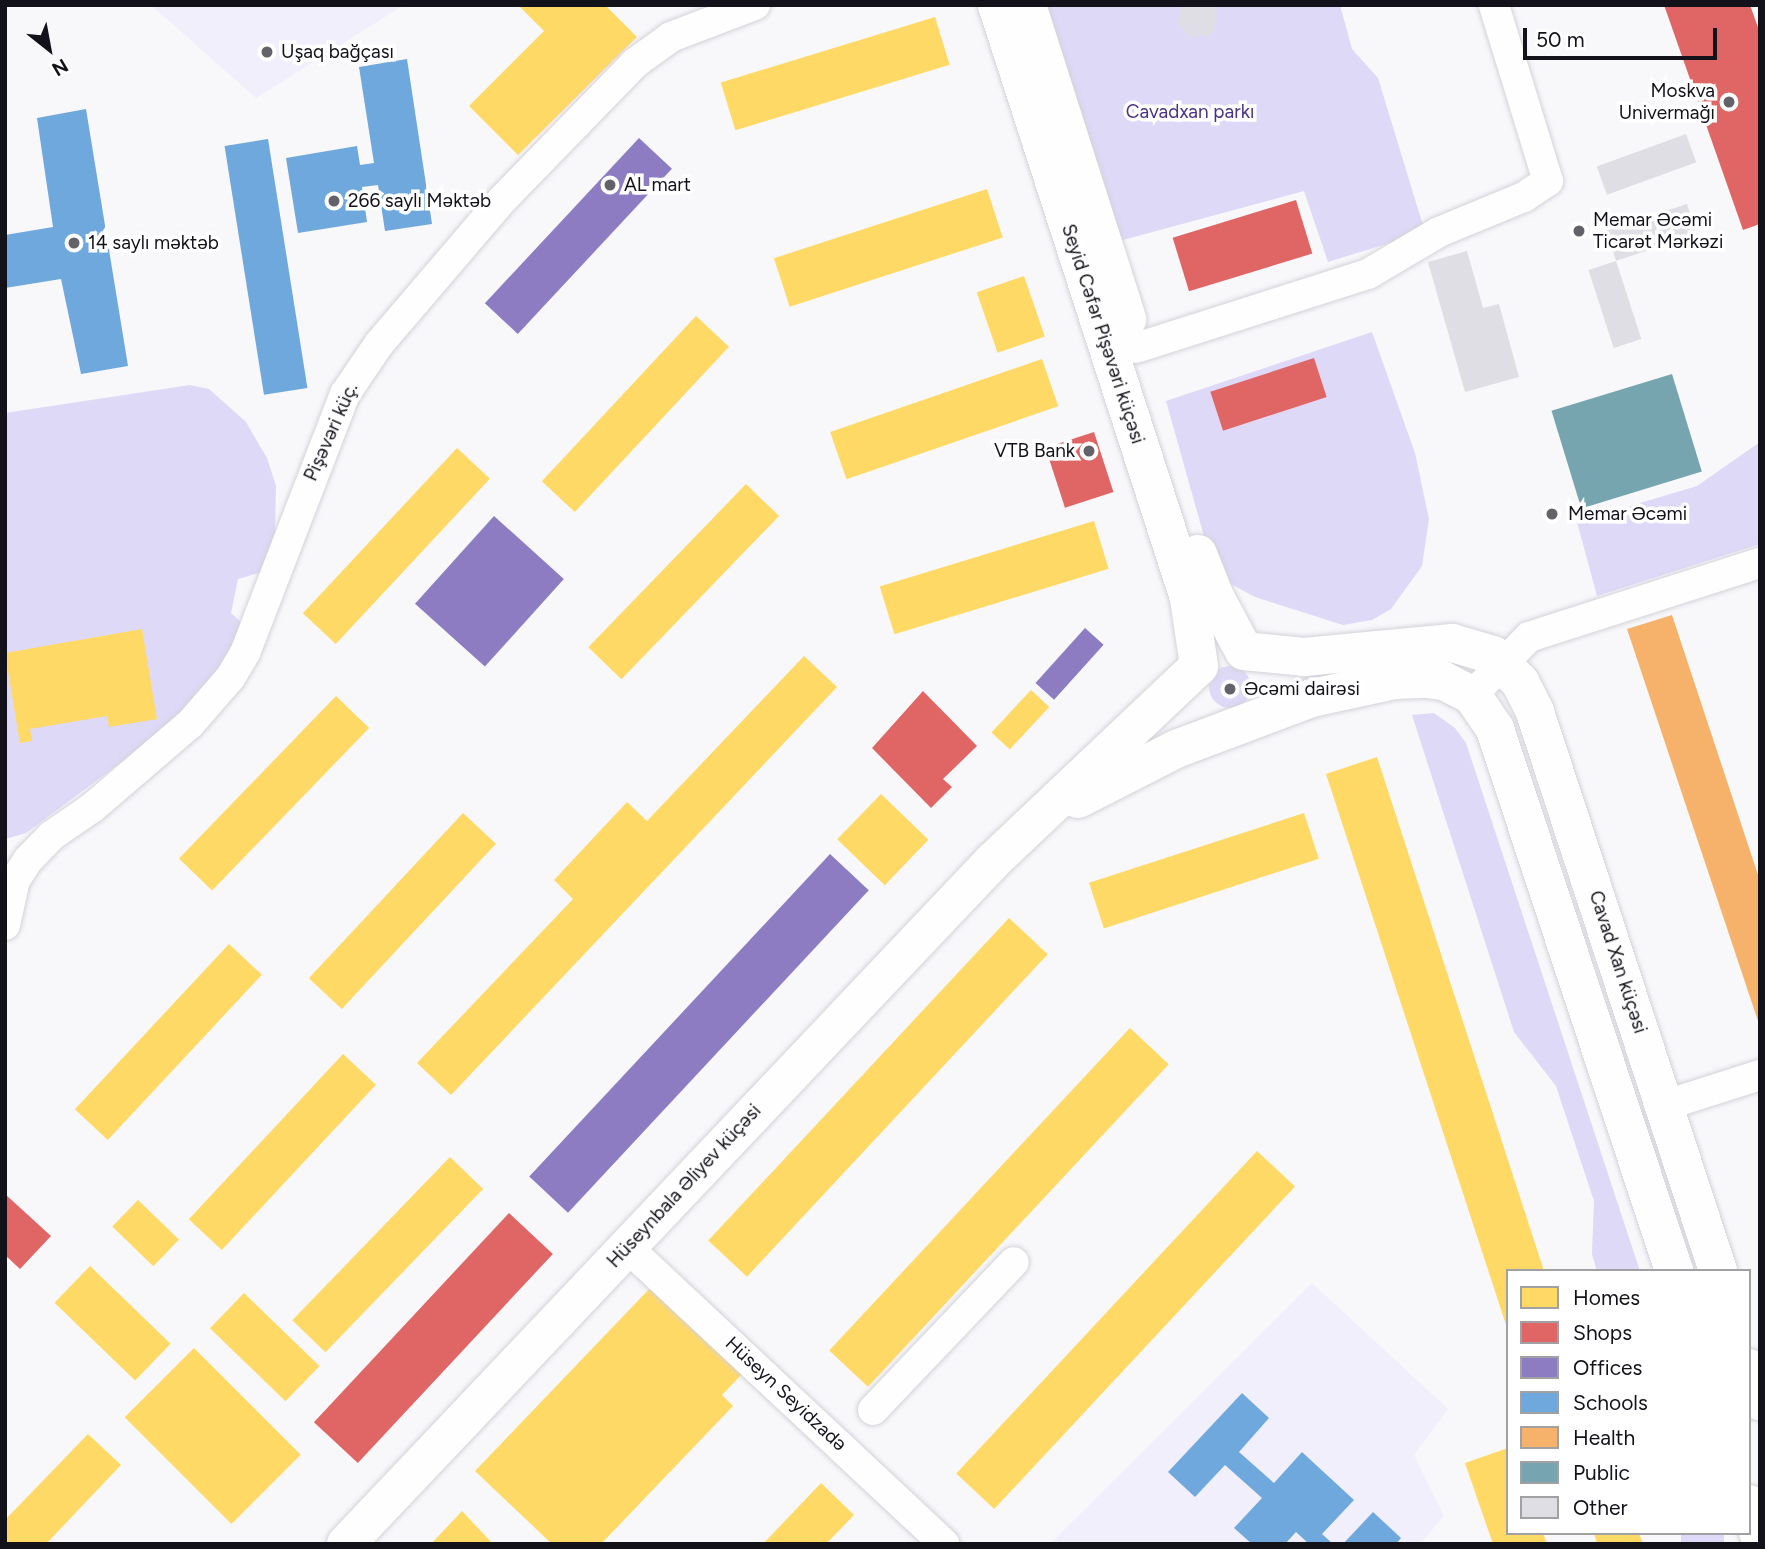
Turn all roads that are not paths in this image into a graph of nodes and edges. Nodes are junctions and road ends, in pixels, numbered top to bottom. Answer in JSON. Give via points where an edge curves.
{"nodes":[{"id":1,"x":755,"y":5,"type":"edge"},
{"id":2,"x":997,"y":5,"type":"edge"},
{"id":3,"x":1027,"y":5,"type":"edge"},
{"id":4,"x":1494,"y":5,"type":"edge"},
{"id":5,"x":1136,"y":348,"type":"junction"},
{"id":6,"x":1760,"y":563,"type":"edge"},
{"id":7,"x":1244,"y":651,"type":"junction"},
{"id":8,"x":1503,"y":662,"type":"junction"},
{"id":9,"x":1199,"y":666,"type":"junction"},
{"id":10,"x":1472,"y":695,"type":"junction"},
{"id":11,"x":1239,"y":723,"type":"junction"},
{"id":12,"x":1024,"y":830,"type":"junction"},
{"id":13,"x":10,"y":879,"type":"edge"},
{"id":14,"x":5,"y":925,"type":"edge"},
{"id":15,"x":1760,"y":1075,"type":"edge"},
{"id":16,"x":1666,"y":1105,"type":"junction"},
{"id":17,"x":626,"y":1247,"type":"junction"},
{"id":18,"x":1014,"y":1262,"type":"dead end"},
{"id":19,"x":1673,"y":1269,"type":"edge"},
{"id":20,"x":1717,"y":1269,"type":"edge"},
{"id":21,"x":1751,"y":1374,"type":"edge"},
{"id":22,"x":1760,"y":1401,"type":"edge"},
{"id":23,"x":873,"y":1410,"type":"dead end"},
{"id":24,"x":1751,"y":1510,"type":"edge"},
{"id":25,"x":1760,"y":1537,"type":"edge"},
{"id":26,"x":346,"y":1544,"type":"edge"},
{"id":27,"x":944,"y":1544,"type":"edge"}],
"edges":[{"from":1,"to":13,"type":"street","name":"Pişəvəri küç.","via":[[671,37],[635,64],[502,200],[421,293],[345,394],[246,653],[230,678],[190,724],[93,807],[51,836]]},
{"from":2,"to":9,"type":"street","name":"Seyid Cəfər Pişəvəri küçəsi","via":[[1189,598]]},
{"from":3,"to":5,"type":"street","name":"Seyid Cəfər Pişəvəri küçəsi"},
{"from":4,"to":5,"type":"street","via":[[1548,181],[1524,197],[1439,232],[1367,274]]},
{"from":5,"to":7,"type":"street","name":"Seyid Cəfər Pişəvəri küçəsi","via":[[1202,566]]},
{"from":6,"to":8,"type":"street","via":[[1530,637]]},
{"from":7,"to":8,"type":"street","via":[[1304,657],[1435,643],[1480,649]]},
{"from":7,"to":9,"type":"street","via":[[1223,649]]},
{"from":7,"to":11,"type":"street","via":[[1262,666],[1268,689],[1259,710]]},
{"from":8,"to":10,"type":"street"},
{"from":8,"to":16,"type":"street","name":"Cavad Xan küçəsi","via":[[1535,712]]},
{"from":9,"to":11,"type":"street","via":[[1193,690],[1196,703],[1214,720]]},
{"from":9,"to":12,"type":"street"},
{"from":10,"to":11,"type":"street","via":[[1444,681],[1395,680],[1312,698]]},
{"from":10,"to":19,"type":"street","via":[[1495,729]]},
{"from":11,"to":12,"type":"street","via":[[1121,775]]},
{"from":12,"to":17,"type":"street","name":"Hüseynbala Əliyev küçəsi"},
{"from":13,"to":14,"type":"street"},
{"from":15,"to":16,"type":"street"},
{"from":16,"to":20,"type":"street","name":"Cavad Xan küçəsi"},
{"from":17,"to":26,"type":"street","name":"Hüseynbala Əliyev küçəsi"},
{"from":17,"to":27,"type":"street","name":"Hüseyn Seyidzadə"},
{"from":18,"to":23,"type":"street"},
{"from":21,"to":22,"type":"street"},
{"from":24,"to":25,"type":"street"}]}
